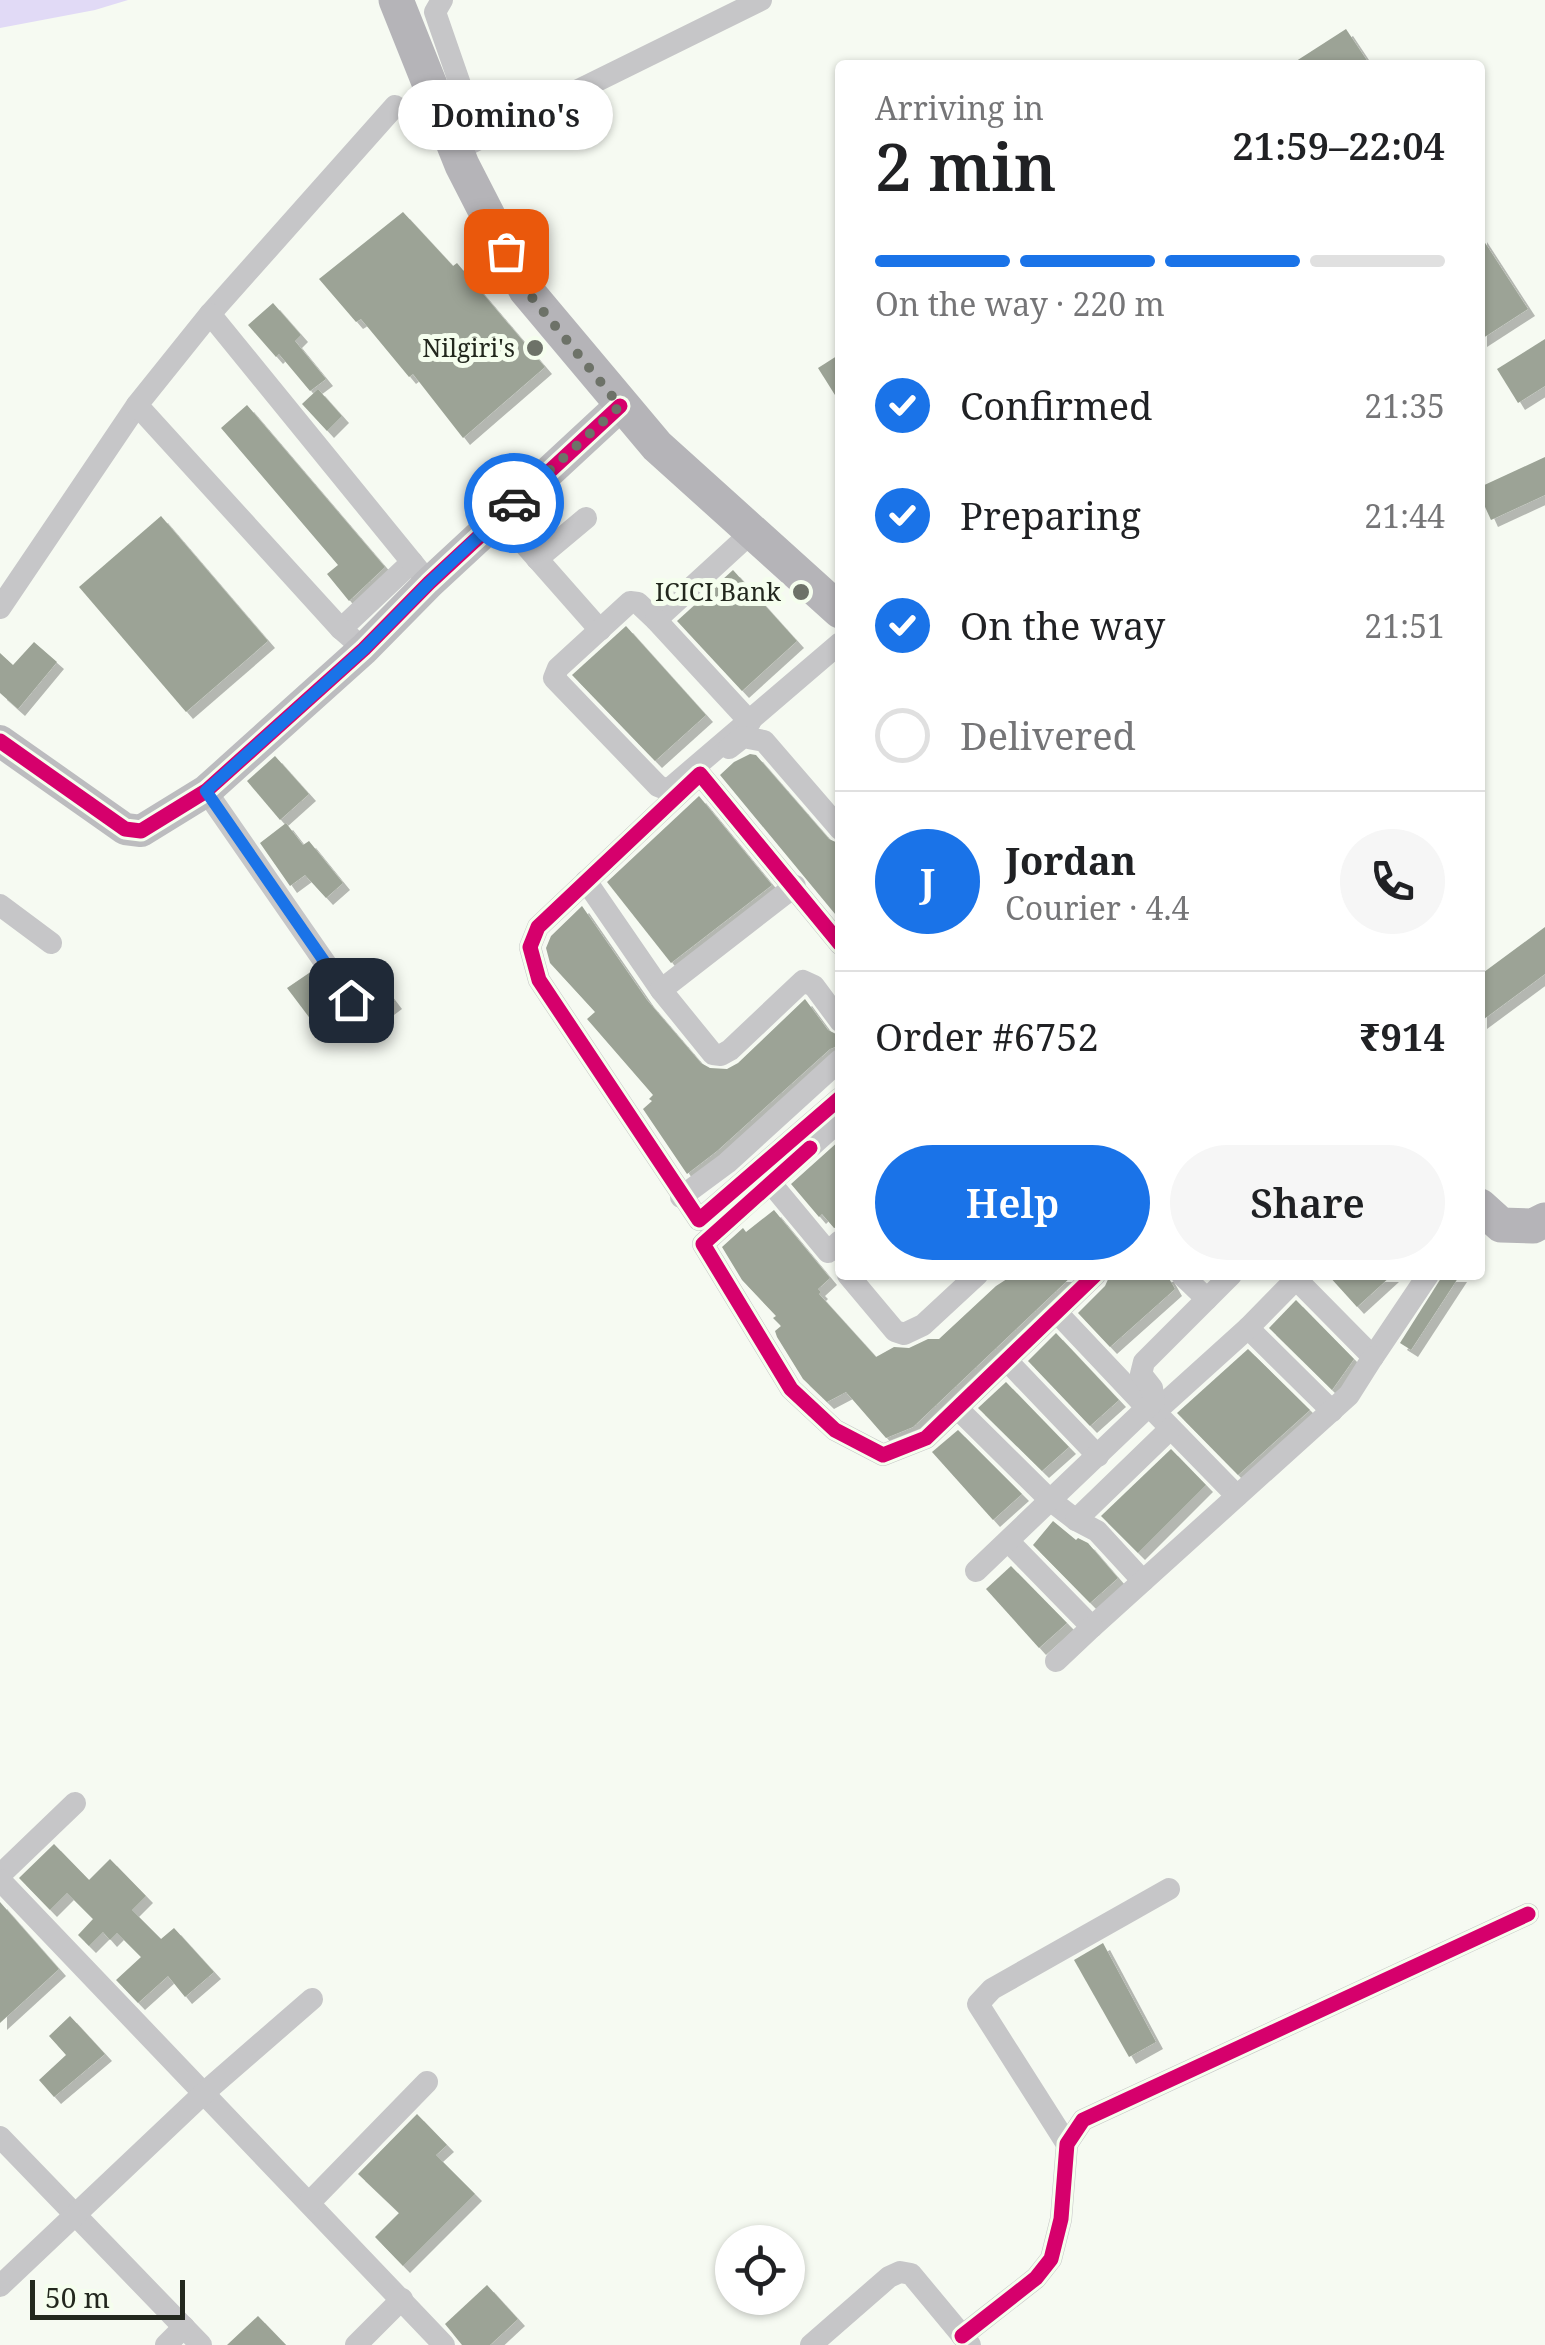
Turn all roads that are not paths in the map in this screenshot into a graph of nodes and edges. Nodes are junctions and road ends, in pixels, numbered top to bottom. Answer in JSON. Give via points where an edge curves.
{"nodes":[{"id":1,"x":442,"y":0,"type":"edge"},
{"id":2,"x":761,"y":0,"type":"edge"},
{"id":3,"x":402,"y":13,"type":"edge"},
{"id":4,"x":395,"y":106,"type":"dead end"},
{"id":5,"x":468,"y":144,"type":"junction"},
{"id":6,"x":210,"y":314,"type":"junction"},
{"id":7,"x":137,"y":405,"type":"junction"},
{"id":8,"x":620,"y":406,"type":"junction"},
{"id":9,"x":586,"y":518,"type":"dead end"},
{"id":10,"x":510,"y":529,"type":"dead end"},
{"id":11,"x":752,"y":532,"type":"junction"},
{"id":12,"x":537,"y":559,"type":"junction"},
{"id":13,"x":420,"y":572,"type":"junction"},
{"id":14,"x":835,"y":606,"type":"edge"},
{"id":15,"x":0,"y":608,"type":"edge"},
{"id":16,"x":656,"y":620,"type":"junction"},
{"id":17,"x":600,"y":630,"type":"junction"},
{"id":18,"x":352,"y":639,"type":"junction"},
{"id":19,"x":835,"y":647,"type":"edge"},
{"id":20,"x":750,"y":722,"type":"junction"},
{"id":21,"x":0,"y":741,"type":"edge"},
{"id":22,"x":700,"y":774,"type":"junction"},
{"id":23,"x":206,"y":791,"type":"junction"},
{"id":24,"x":835,"y":823,"type":"edge"},
{"id":25,"x":586,"y":882,"type":"junction"},
{"id":26,"x":796,"y":886,"type":"junction"},
{"id":27,"x":0,"y":904,"type":"edge"},
{"id":28,"x":835,"y":937,"type":"edge"},
{"id":29,"x":52,"y":943,"type":"dead end"},
{"id":30,"x":662,"y":990,"type":"junction"},
{"id":31,"x":835,"y":1014,"type":"edge"},
{"id":32,"x":372,"y":1030,"type":"dead end"},
{"id":33,"x":835,"y":1065,"type":"edge"},
{"id":34,"x":835,"y":1088,"type":"edge"},
{"id":35,"x":823,"y":1114,"type":"edge"},
{"id":36,"x":760,"y":1171,"type":"junction"},
{"id":37,"x":684,"y":1202,"type":"junction"},
{"id":38,"x":1485,"y":1211,"type":"edge"},
{"id":39,"x":1545,"y":1220,"type":"edge"},
{"id":40,"x":835,"y":1252,"type":"edge"},
{"id":41,"x":852,"y":1280,"type":"edge"},
{"id":42,"x":967,"y":1280,"type":"edge"},
{"id":43,"x":1090,"y":1280,"type":"edge"},
{"id":44,"x":1106,"y":1280,"type":"edge"},
{"id":45,"x":1187,"y":1280,"type":"edge"},
{"id":46,"x":1226,"y":1280,"type":"edge"},
{"id":47,"x":1295,"y":1280,"type":"edge"},
{"id":48,"x":1301,"y":1280,"type":"edge"},
{"id":49,"x":1425,"y":1280,"type":"edge"},
{"id":50,"x":1207,"y":1299,"type":"junction"},
{"id":51,"x":1064,"y":1319,"type":"junction"},
{"id":52,"x":1248,"y":1328,"type":"junction"},
{"id":53,"x":1373,"y":1357,"type":"junction"},
{"id":54,"x":1013,"y":1367,"type":"junction"},
{"id":55,"x":1147,"y":1408,"type":"junction"},
{"id":56,"x":1332,"y":1411,"type":"junction"},
{"id":57,"x":963,"y":1414,"type":"junction"},
{"id":58,"x":1170,"y":1428,"type":"junction"},
{"id":59,"x":922,"y":1453,"type":"dead end"},
{"id":60,"x":1098,"y":1456,"type":"junction"},
{"id":61,"x":1237,"y":1496,"type":"junction"},
{"id":62,"x":1050,"y":1500,"type":"junction"},
{"id":63,"x":1076,"y":1520,"type":"junction"},
{"id":64,"x":1009,"y":1542,"type":"junction"},
{"id":65,"x":976,"y":1571,"type":"dead end"},
{"id":66,"x":1143,"y":1580,"type":"junction"},
{"id":67,"x":1092,"y":1627,"type":"junction"},
{"id":68,"x":1056,"y":1661,"type":"dead end"},
{"id":69,"x":75,"y":1803,"type":"dead end"},
{"id":70,"x":2,"y":1883,"type":"edge"},
{"id":71,"x":1168,"y":1889,"type":"dead end"},
{"id":72,"x":1528,"y":1914,"type":"dead end"},
{"id":73,"x":312,"y":1999,"type":"dead end"},
{"id":74,"x":428,"y":2082,"type":"dead end"},
{"id":75,"x":205,"y":2092,"type":"junction"},
{"id":76,"x":0,"y":2137,"type":"edge"},
{"id":77,"x":1067,"y":2144,"type":"junction"},
{"id":78,"x":310,"y":2202,"type":"junction"},
{"id":79,"x":75,"y":2213,"type":"junction"},
{"id":80,"x":0,"y":2286,"type":"edge"},
{"id":81,"x":402,"y":2299,"type":"junction"},
{"id":82,"x":184,"y":2327,"type":"junction"},
{"id":83,"x":966,"y":2340,"type":"edge"},
{"id":84,"x":166,"y":2345,"type":"edge"},
{"id":85,"x":202,"y":2345,"type":"edge"},
{"id":86,"x":356,"y":2345,"type":"edge"},
{"id":87,"x":444,"y":2345,"type":"edge"},
{"id":88,"x":811,"y":2345,"type":"edge"}],
"edges":[{"from":1,"to":5,"type":"street","via":[[434,12]]},
{"from":2,"to":5,"type":"street"},
{"from":3,"to":5,"type":"main road"},
{"from":4,"to":6,"type":"street"},
{"from":5,"to":8,"type":"main road","via":[[526,290]]},
{"from":6,"to":7,"type":"street"},
{"from":6,"to":13,"type":"street"},
{"from":7,"to":15,"type":"street"},
{"from":7,"to":18,"type":"street"},
{"from":8,"to":11,"type":"main road"},
{"from":8,"to":13,"type":"street"},
{"from":9,"to":12,"type":"street"},
{"from":10,"to":12,"type":"street"},
{"from":11,"to":14,"type":"main road"},
{"from":11,"to":16,"type":"street"},
{"from":12,"to":17,"type":"street"},
{"from":13,"to":18,"type":"street"},
{"from":16,"to":17,"type":"street","via":[[630,602]]},
{"from":16,"to":20,"type":"street"},
{"from":17,"to":20,"type":"street","via":[[554,678],[663,790]]},
{"from":18,"to":23,"type":"street"},
{"from":19,"to":20,"type":"street"},
{"from":21,"to":23,"type":"street","via":[[125,830],[141,831]]},
{"from":22,"to":24,"type":"street","via":[[743,737],[756,738]]},
{"from":22,"to":25,"type":"street"},
{"from":22,"to":26,"type":"street"},
{"from":23,"to":32,"type":"street"},
{"from":25,"to":30,"type":"street"},
{"from":25,"to":37,"type":"street","via":[[538,927],[530,947],[538,980]]},
{"from":26,"to":28,"type":"street"},
{"from":26,"to":30,"type":"street"},
{"from":27,"to":29,"type":"street"},
{"from":30,"to":31,"type":"street","via":[[713,1054],[730,1050],[803,981]]},
{"from":33,"to":37,"type":"street"},
{"from":34,"to":35,"type":"street"},
{"from":35,"to":36,"type":"street"},
{"from":35,"to":36,"type":"street"},
{"from":36,"to":37,"type":"street","via":[[698,1220]]},
{"from":36,"to":40,"type":"street"},
{"from":36,"to":43,"type":"street","via":[[703,1244],[791,1390],[835,1430],[883,1456],[926,1438]]},
{"from":38,"to":39,"type":"main road","via":[[1501,1225]]},
{"from":41,"to":42,"type":"street","via":[[904,1334],[923,1325]]},
{"from":44,"to":51,"type":"street"},
{"from":45,"to":50,"type":"street"},
{"from":46,"to":50,"type":"street"},
{"from":47,"to":52,"type":"street"},
{"from":48,"to":53,"type":"street"},
{"from":49,"to":53,"type":"street"},
{"from":50,"to":55,"type":"street","via":[[1144,1362],[1141,1374],[1154,1396]]},
{"from":51,"to":54,"type":"street"},
{"from":51,"to":55,"type":"street"},
{"from":52,"to":56,"type":"street"},
{"from":52,"to":58,"type":"street","via":[[1155,1412]]},
{"from":53,"to":56,"type":"street"},
{"from":54,"to":57,"type":"street"},
{"from":54,"to":60,"type":"street"},
{"from":55,"to":60,"type":"street"},
{"from":56,"to":61,"type":"street"},
{"from":57,"to":59,"type":"street"},
{"from":57,"to":62,"type":"street"},
{"from":58,"to":61,"type":"street"},
{"from":58,"to":63,"type":"street"},
{"from":60,"to":62,"type":"street"},
{"from":61,"to":66,"type":"street"},
{"from":62,"to":63,"type":"street"},
{"from":62,"to":64,"type":"street"},
{"from":63,"to":66,"type":"street","via":[[1098,1530]]},
{"from":64,"to":65,"type":"street"},
{"from":64,"to":67,"type":"street"},
{"from":66,"to":67,"type":"street"},
{"from":67,"to":68,"type":"street"},
{"from":69,"to":70,"type":"street"},
{"from":70,"to":75,"type":"street"},
{"from":71,"to":77,"type":"street","via":[[992,1989],[978,2004]]},
{"from":72,"to":77,"type":"street","via":[[1082,2120]]},
{"from":73,"to":75,"type":"street"},
{"from":74,"to":78,"type":"street"},
{"from":75,"to":78,"type":"street"},
{"from":75,"to":79,"type":"street"},
{"from":76,"to":79,"type":"street"},
{"from":77,"to":83,"type":"street","via":[[1051,2259]]},
{"from":78,"to":81,"type":"street"},
{"from":79,"to":80,"type":"street"},
{"from":79,"to":82,"type":"street"},
{"from":81,"to":86,"type":"street"},
{"from":81,"to":87,"type":"street"},
{"from":82,"to":84,"type":"street"},
{"from":82,"to":85,"type":"street"},
{"from":83,"to":88,"type":"street","via":[[910,2274],[900,2272]]}]}
